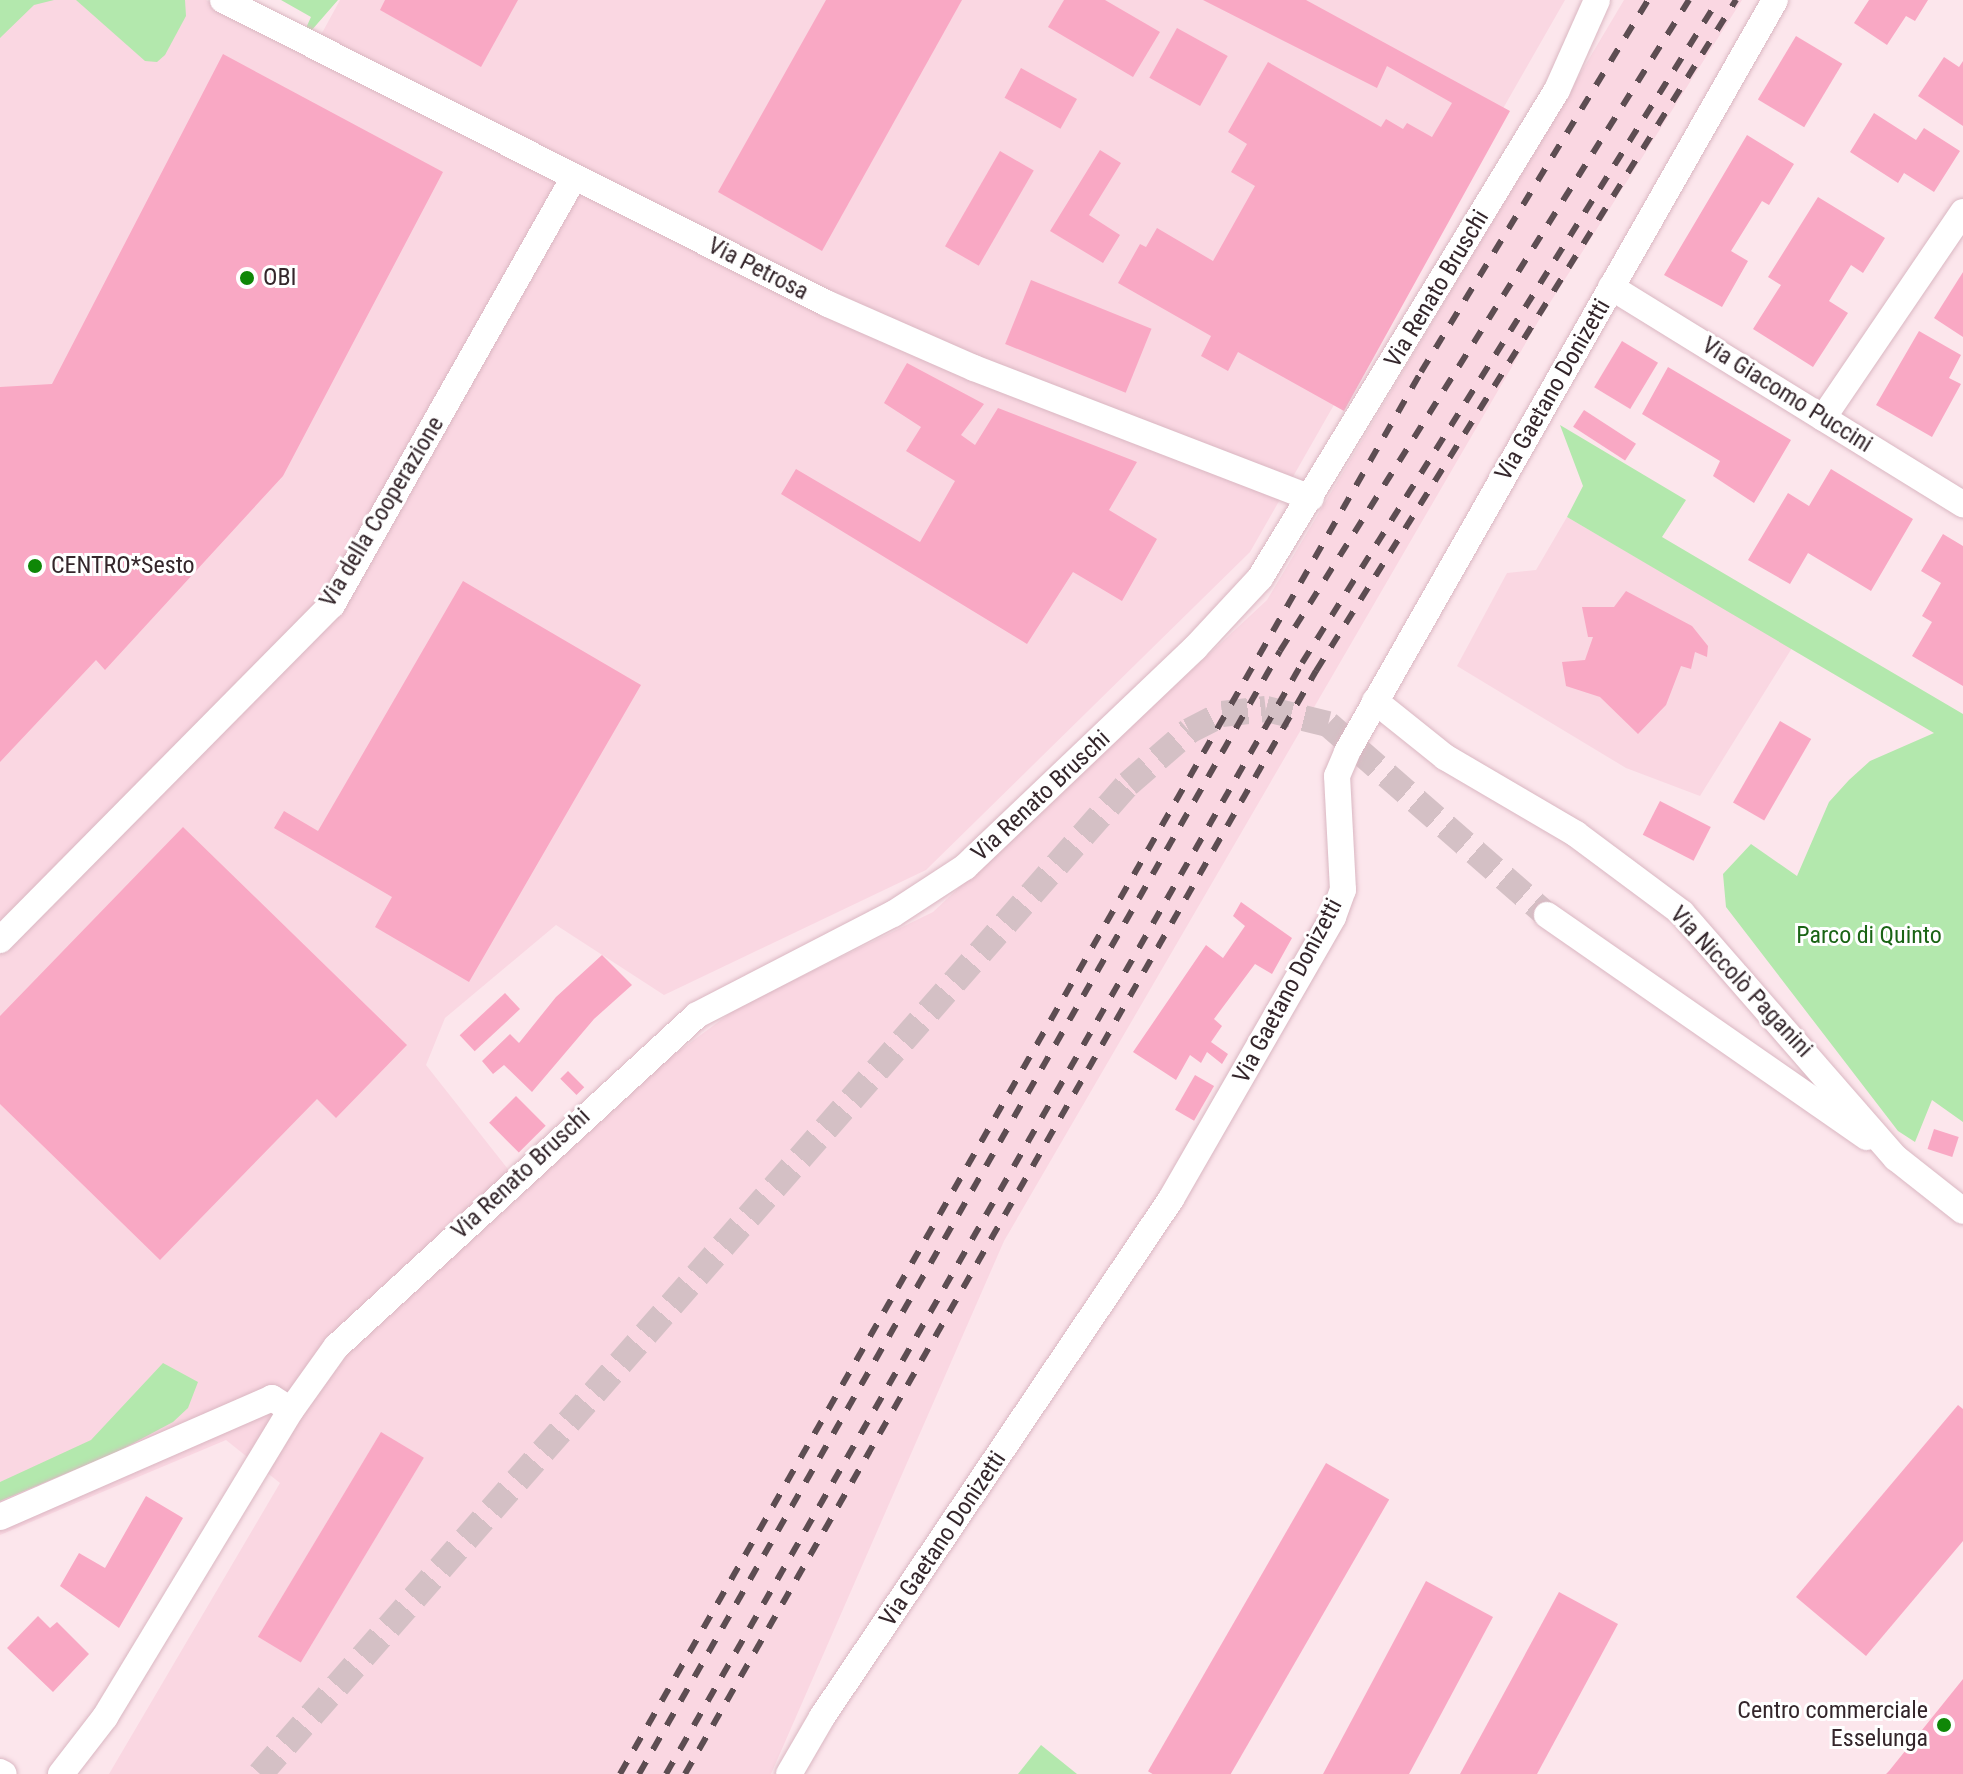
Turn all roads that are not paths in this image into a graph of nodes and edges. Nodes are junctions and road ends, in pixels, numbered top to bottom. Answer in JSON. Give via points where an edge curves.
{"nodes":[{"id":1,"x":223,"y":0,"type":"edge"},
{"id":2,"x":1597,"y":0,"type":"edge"},
{"id":3,"x":1775,"y":0,"type":"edge"},
{"id":4,"x":574,"y":178,"type":"junction"},
{"id":5,"x":1963,"y":212,"type":"edge"},
{"id":6,"x":1611,"y":287,"type":"junction"},
{"id":7,"x":1823,"y":418,"type":"junction"},
{"id":8,"x":1311,"y":498,"type":"junction"},
{"id":9,"x":1963,"y":504,"type":"edge"},
{"id":10,"x":1375,"y":701,"type":"junction"},
{"id":11,"x":1547,"y":915,"type":"tunnel mouth"},
{"id":12,"x":0,"y":940,"type":"edge"},
{"id":13,"x":1896,"y":1158,"type":"junction"},
{"id":14,"x":1963,"y":1211,"type":"edge"},
{"id":15,"x":291,"y":1410,"type":"junction"},
{"id":16,"x":0,"y":1517,"type":"edge"},
{"id":17,"x":61,"y":1774,"type":"edge"},
{"id":18,"x":789,"y":1774,"type":"edge"}],
"edges":[{"from":1,"to":4,"type":"street","name":"Via Petrosa"},
{"from":2,"to":8,"type":"street","name":"Via Renato Bruschi","via":[[1557,90]]},
{"from":3,"to":6,"type":"street","name":"Via Gaetano Donizetti"},
{"from":4,"to":8,"type":"street","name":"Via Petrosa","via":[[828,304],[974,368]]},
{"from":4,"to":12,"type":"street","name":"Via della Cooperazione","via":[[332,605]]},
{"from":5,"to":7,"type":"street"},
{"from":6,"to":7,"type":"street","name":"Via Giacomo Puccini"},
{"from":6,"to":10,"type":"street","name":"Via Gaetano Donizetti"},
{"from":7,"to":9,"type":"street","name":"Via Giacomo Puccini"},
{"from":8,"to":15,"type":"street","name":"Via Renato Bruschi","via":[[1260,578],[1195,648],[965,867],[893,914],[697,1015],[355,1328]]},
{"from":10,"to":13,"type":"street","name":"Via Niccolò Paganini","via":[[1445,757],[1567,828],[1682,913]]},
{"from":10,"to":18,"type":"street","name":"Via Gaetano Donizetti","via":[[1337,776],[1343,874],[1337,908],[1209,1136],[1109,1295],[822,1717]]},
{"from":11,"to":13,"type":"street"},
{"from":13,"to":14,"type":"street","name":"Via Niccolò Paganini"},
{"from":15,"to":16,"type":"street","via":[[272,1398]]},
{"from":15,"to":17,"type":"street","name":"Via Renato Bruschi","via":[[105,1717]]}]}
